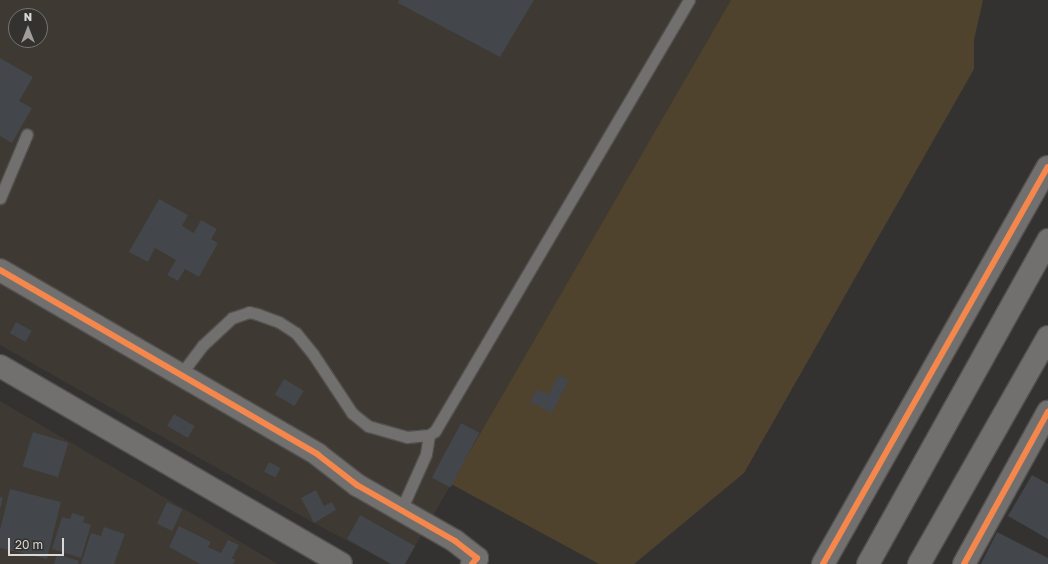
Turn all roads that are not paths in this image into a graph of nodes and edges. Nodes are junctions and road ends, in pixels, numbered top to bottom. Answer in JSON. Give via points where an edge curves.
{"nodes":[{"id":1,"x":689,"y":0,"type":"edge"},
{"id":2,"x":27,"y":134,"type":"dead end"},
{"id":3,"x":1048,"y":167,"type":"edge"},
{"id":4,"x":0,"y":198,"type":"edge"},
{"id":5,"x":1048,"y":240,"type":"edge"},
{"id":6,"x":0,"y":270,"type":"edge"},
{"id":7,"x":1046,"y":345,"type":"edge"},
{"id":8,"x":0,"y":366,"type":"edge"},
{"id":9,"x":181,"y":374,"type":"junction"},
{"id":10,"x":1048,"y":412,"type":"edge"},
{"id":11,"x":429,"y":435,"type":"junction"},
{"id":12,"x":401,"y":510,"type":"junction"},
{"id":13,"x":479,"y":562,"type":"edge"},
{"id":14,"x":341,"y":564,"type":"edge"},
{"id":15,"x":823,"y":564,"type":"edge"},
{"id":16,"x":868,"y":564,"type":"edge"},
{"id":17,"x":919,"y":564,"type":"edge"},
{"id":18,"x":964,"y":564,"type":"edge"}],
"edges":[{"from":1,"to":11,"type":"lane","via":[[440,427]]},
{"from":2,"to":4,"type":"lane"},
{"from":3,"to":15,"type":"street"},
{"from":5,"to":16,"type":"street"},
{"from":6,"to":9,"type":"street"},
{"from":7,"to":17,"type":"street"},
{"from":8,"to":14,"type":"street"},
{"from":9,"to":11,"type":"lane","via":[[203,345],[232,318],[249,312],[279,322],[296,333],[352,413],[368,426],[407,436]]},
{"from":9,"to":12,"type":"street","via":[[317,454],[357,485]]},
{"from":10,"to":18,"type":"street"},
{"from":11,"to":12,"type":"lane","via":[[426,454]]},
{"from":12,"to":13,"type":"street","via":[[455,541]]}]}
